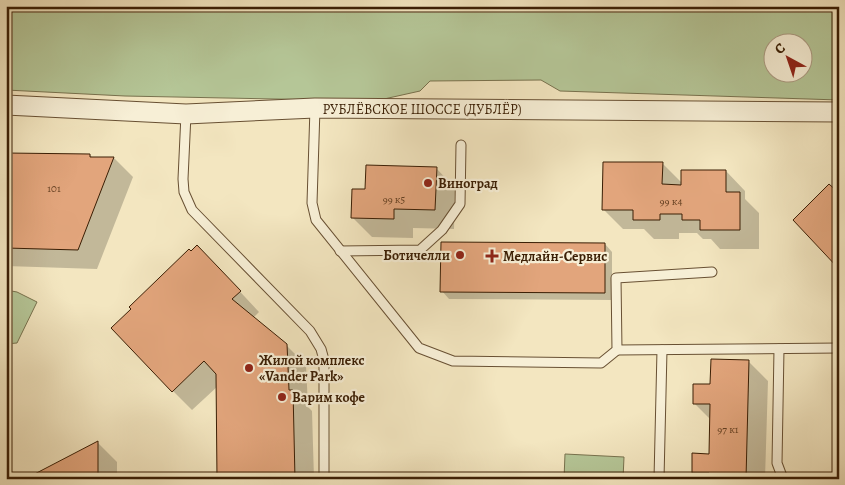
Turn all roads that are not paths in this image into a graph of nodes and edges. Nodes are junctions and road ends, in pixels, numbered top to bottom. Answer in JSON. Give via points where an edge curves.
{"nodes":[{"id":1,"x":6,"y":105,"type":"edge"},
{"id":2,"x":315,"y":108,"type":"junction"},
{"id":3,"x":839,"y":112,"type":"edge"},
{"id":4,"x":186,"y":114,"type":"junction"},
{"id":5,"x":461,"y":144,"type":"dead end"},
{"id":6,"x":340,"y":251,"type":"junction"},
{"id":7,"x":712,"y":272,"type":"dead end"},
{"id":8,"x":839,"y":348,"type":"edge"},
{"id":9,"x":779,"y":349,"type":"junction"},
{"id":10,"x":617,"y":350,"type":"junction"},
{"id":11,"x":662,"y":350,"type":"junction"},
{"id":12,"x":324,"y":479,"type":"edge"},
{"id":13,"x":659,"y":479,"type":"edge"},
{"id":14,"x":783,"y":479,"type":"edge"}],
"edges":[{"from":1,"to":4,"type":"street","name":"РУБЛЁВСКОЕ ШОССЕ (ДУБЛЁР)"},
{"from":2,"to":3,"type":"street","name":"РУБЛЁВСКОЕ ШОССЕ (ДУБЛЁР)"},
{"from":2,"to":4,"type":"street","name":"РУБЛЁВСКОЕ ШОССЕ (ДУБЛЁР)"},
{"from":2,"to":6,"type":"lane","via":[[312,203],[316,220]]},
{"from":4,"to":12,"type":"lane","via":[[183,179],[184,192],[192,210],[310,331],[321,349],[324,360]]},
{"from":5,"to":6,"type":"lane","via":[[460,204],[442,230],[420,250]]},
{"from":6,"to":10,"type":"lane","via":[[419,348],[453,361],[601,363]]},
{"from":7,"to":10,"type":"lane","via":[[616,278]]},
{"from":8,"to":9,"type":"lane"},
{"from":9,"to":11,"type":"lane"},
{"from":9,"to":14,"type":"lane","via":[[777,463]]},
{"from":10,"to":11,"type":"lane"},
{"from":11,"to":13,"type":"lane"}]}
